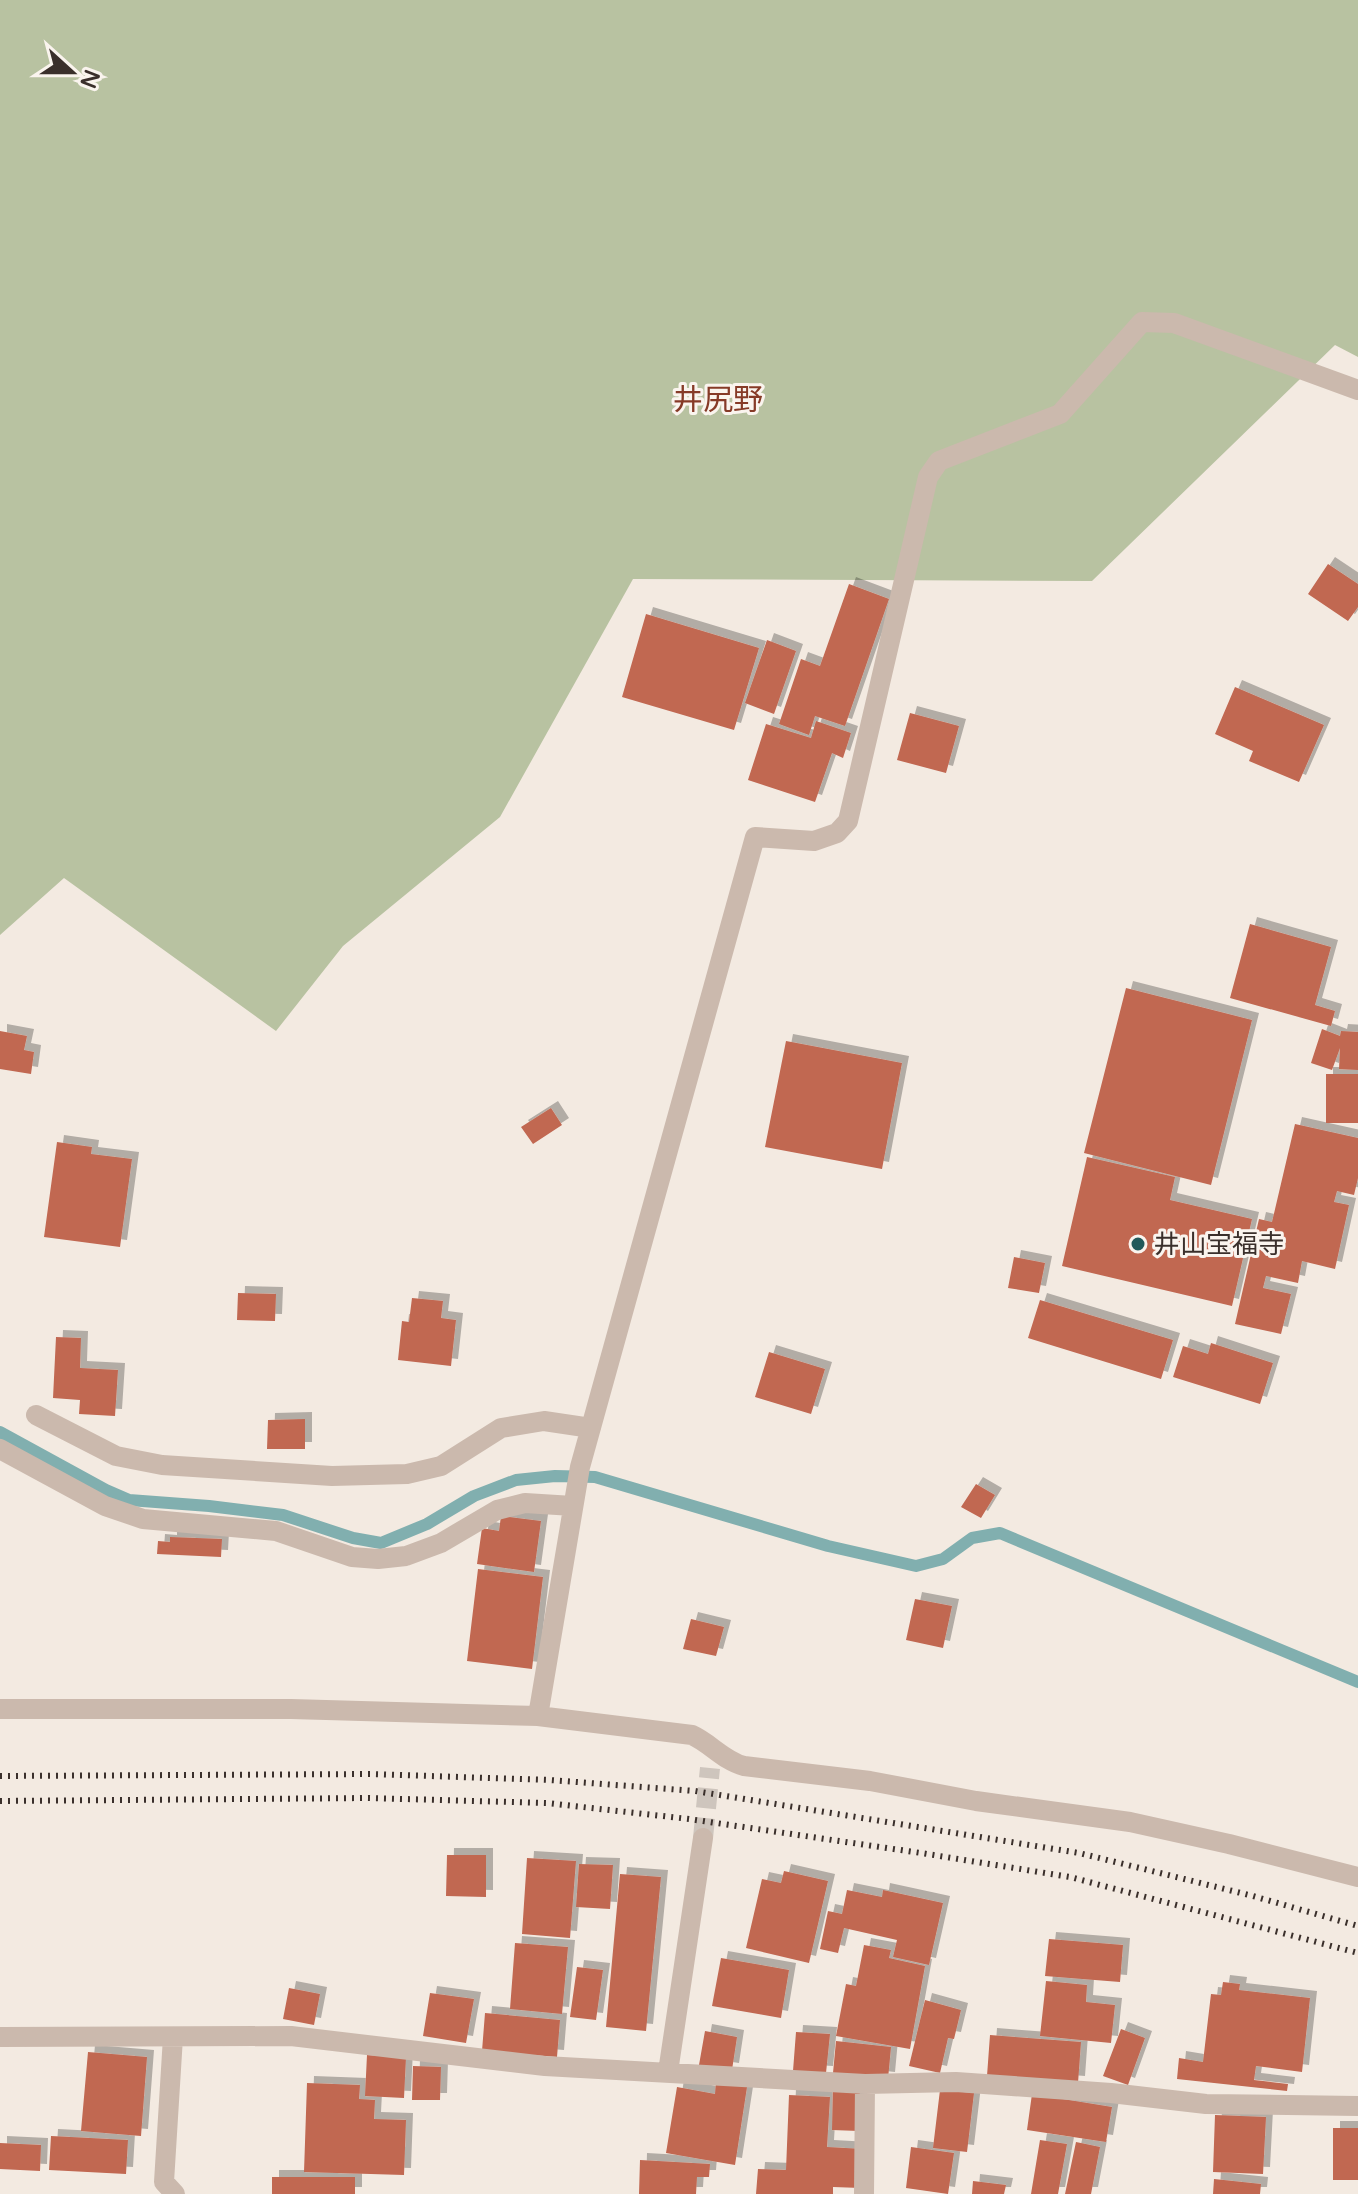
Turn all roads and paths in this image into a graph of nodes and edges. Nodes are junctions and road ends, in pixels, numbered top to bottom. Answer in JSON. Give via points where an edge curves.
{"nodes":[{"id":1,"x":1358,"y":390,"type":"edge"},
{"id":2,"x":36,"y":1415,"type":"dead end"},
{"id":3,"x":591,"y":1428,"type":"junction"},
{"id":4,"x":0,"y":1449,"type":"edge"},
{"id":5,"x":573,"y":1506,"type":"junction"},
{"id":6,"x":0,"y":1709,"type":"edge"},
{"id":7,"x":538,"y":1716,"type":"junction"},
{"id":8,"x":703,"y":1838,"type":"tunnel mouth"},
{"id":9,"x":1358,"y":1877,"type":"edge"},
{"id":10,"x":0,"y":2037,"type":"edge"},
{"id":11,"x":173,"y":2037,"type":"junction"},
{"id":12,"x":668,"y":2072,"type":"junction"},
{"id":13,"x":865,"y":2084,"type":"junction"},
{"id":14,"x":1358,"y":2106,"type":"edge"},
{"id":15,"x":175,"y":2194,"type":"edge"},
{"id":16,"x":864,"y":2194,"type":"edge"}],
"edges":[{"from":1,"to":3,"type":"street","via":[[1174,323],[1142,322],[1060,414],[939,461],[928,477],[848,821],[837,833],[814,841],[755,837]]},
{"from":2,"to":3,"type":"street","via":[[116,1456],[162,1465],[332,1476],[407,1474],[441,1466],[501,1428],[544,1421]]},
{"from":3,"to":5,"type":"street"},
{"from":4,"to":5,"type":"street","via":[[105,1506],[143,1519],[276,1531],[352,1557],[406,1556],[441,1543],[497,1510],[525,1503]]},
{"from":5,"to":7,"type":"street"},
{"from":6,"to":7,"type":"street"},
{"from":7,"to":9,"type":"street","via":[[692,1735],[702,1740],[712,1759],[744,1766],[1130,1822]]},
{"from":8,"to":12,"type":"street"},
{"from":10,"to":11,"type":"street"},
{"from":11,"to":12,"type":"street","via":[[291,2036],[545,2066]]},
{"from":11,"to":15,"type":"street","via":[[164,2182]]},
{"from":12,"to":13,"type":"street"},
{"from":13,"to":14,"type":"street","via":[[956,2082],[1206,2104]]},
{"from":13,"to":16,"type":"street"}]}
